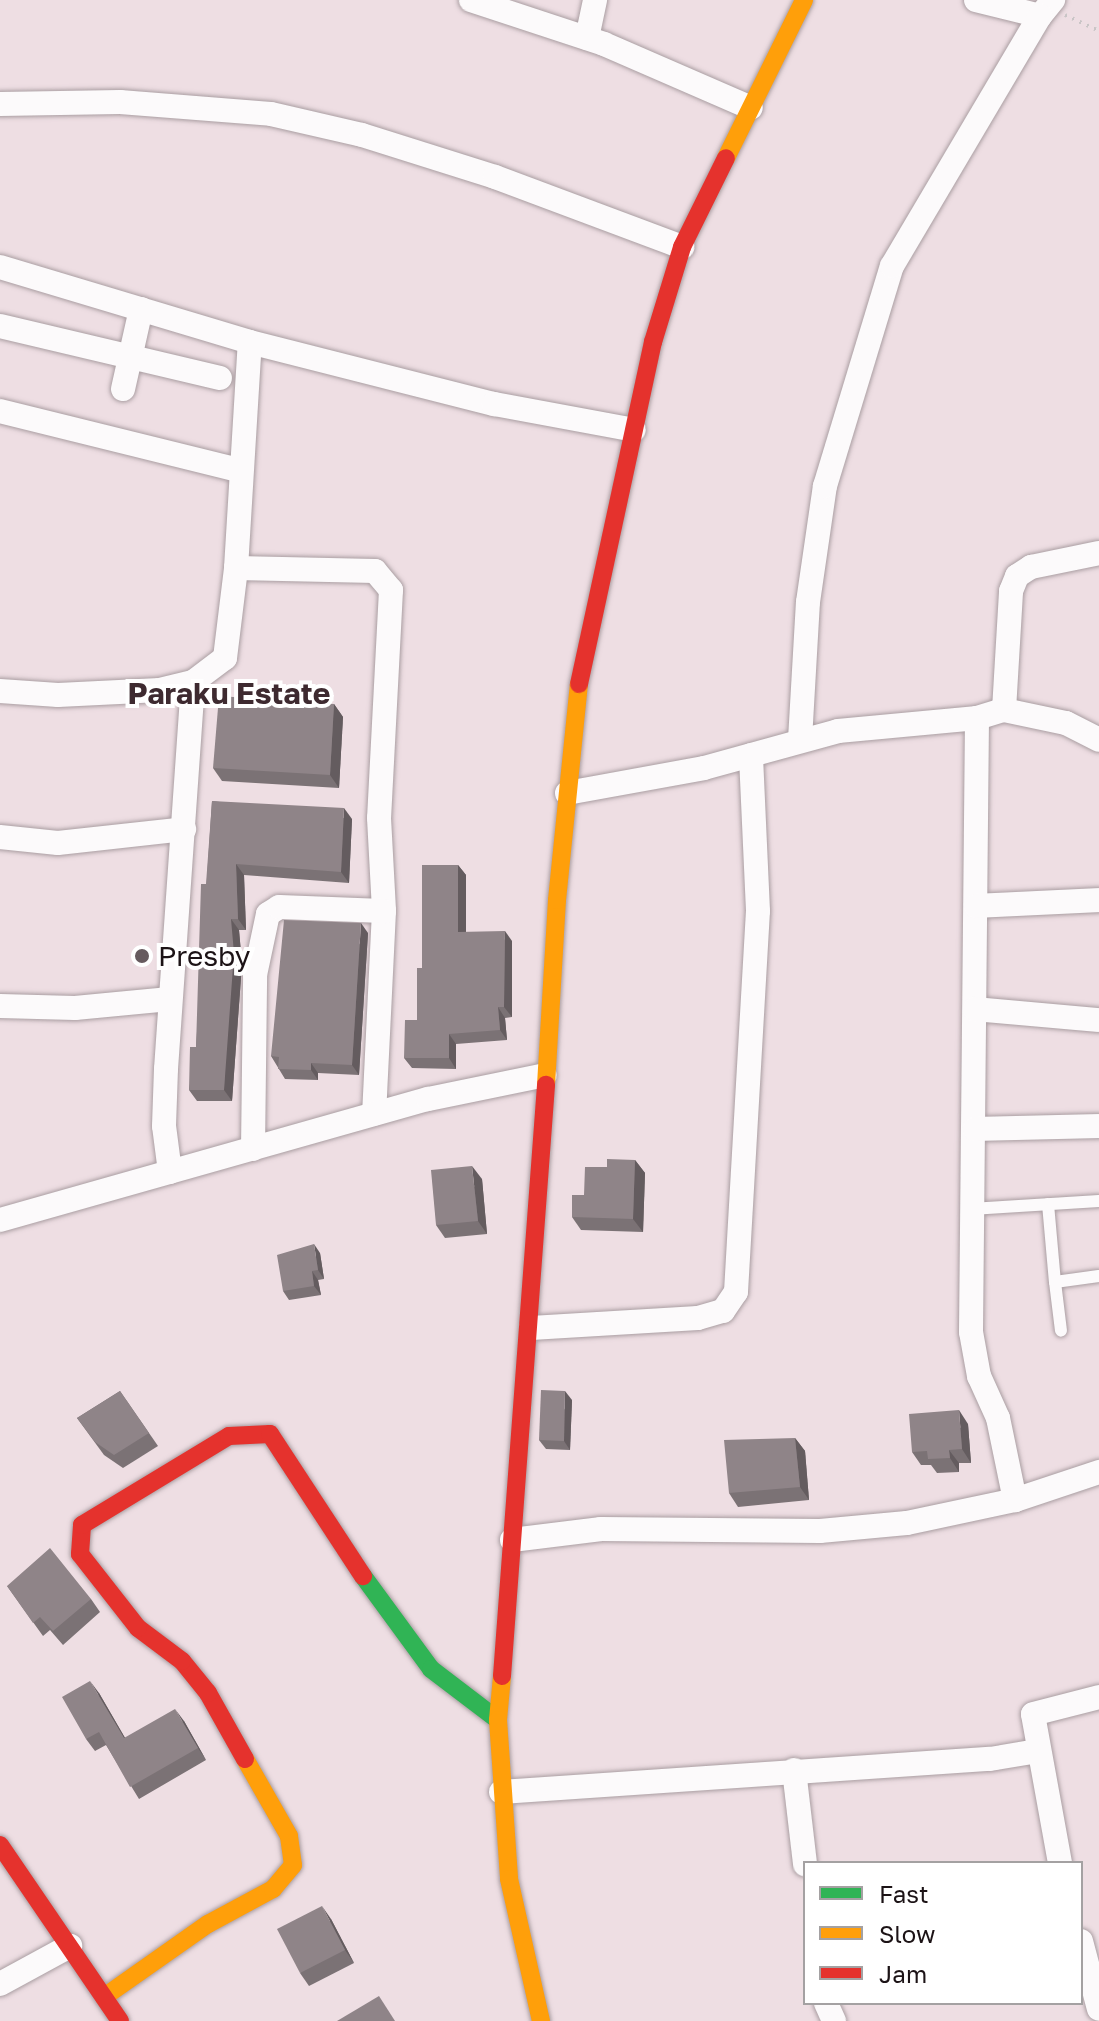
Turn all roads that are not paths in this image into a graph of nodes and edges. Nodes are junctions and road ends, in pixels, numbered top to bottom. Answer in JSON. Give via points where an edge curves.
{"nodes":[{"id":1,"x":471,"y":0,"type":"edge"},
{"id":2,"x":595,"y":0,"type":"edge"},
{"id":3,"x":804,"y":0,"type":"edge"},
{"id":4,"x":976,"y":0,"type":"edge"},
{"id":5,"x":1047,"y":8,"type":"edge"},
{"id":6,"x":587,"y":38,"type":"junction"},
{"id":7,"x":0,"y":104,"type":"edge"},
{"id":8,"x":751,"y":108,"type":"junction"},
{"id":9,"x":682,"y":247,"type":"junction"},
{"id":10,"x":0,"y":267,"type":"edge"},
{"id":11,"x":141,"y":309,"type":"junction"},
{"id":12,"x":0,"y":326,"type":"edge"},
{"id":13,"x":250,"y":342,"type":"junction"},
{"id":14,"x":130,"y":355,"type":"junction"},
{"id":15,"x":220,"y":378,"type":"dead end"},
{"id":16,"x":123,"y":389,"type":"dead end"},
{"id":17,"x":0,"y":411,"type":"edge"},
{"id":18,"x":634,"y":430,"type":"junction"},
{"id":19,"x":238,"y":470,"type":"junction"},
{"id":20,"x":1099,"y":553,"type":"edge"},
{"id":21,"x":236,"y":568,"type":"junction"},
{"id":22,"x":193,"y":682,"type":"junction"},
{"id":23,"x":0,"y":691,"type":"edge"},
{"id":24,"x":1004,"y":710,"type":"junction"},
{"id":25,"x":977,"y":718,"type":"junction"},
{"id":26,"x":800,"y":740,"type":"junction"},
{"id":27,"x":1099,"y":740,"type":"edge"},
{"id":28,"x":751,"y":755,"type":"junction"},
{"id":29,"x":567,"y":793,"type":"junction"},
{"id":30,"x":184,"y":829,"type":"junction"},
{"id":31,"x":0,"y":837,"type":"edge"},
{"id":32,"x":1099,"y":900,"type":"edge"},
{"id":33,"x":976,"y":906,"type":"junction"},
{"id":34,"x":384,"y":911,"type":"junction"},
{"id":35,"x":170,"y":999,"type":"junction"},
{"id":36,"x":0,"y":1006,"type":"edge"},
{"id":37,"x":975,"y":1009,"type":"junction"},
{"id":38,"x":1099,"y":1020,"type":"edge"},
{"id":39,"x":545,"y":1075,"type":"junction"},
{"id":40,"x":374,"y":1114,"type":"junction"},
{"id":41,"x":1099,"y":1126,"type":"edge"},
{"id":42,"x":975,"y":1129,"type":"junction"},
{"id":43,"x":253,"y":1149,"type":"junction"},
{"id":44,"x":170,"y":1172,"type":"junction"},
{"id":45,"x":1099,"y":1201,"type":"edge"},
{"id":46,"x":1048,"y":1204,"type":"junction"},
{"id":47,"x":971,"y":1209,"type":"junction"},
{"id":48,"x":0,"y":1220,"type":"edge"},
{"id":49,"x":1099,"y":1276,"type":"edge"},
{"id":50,"x":1055,"y":1282,"type":"junction"},
{"id":51,"x":531,"y":1328,"type":"junction"},
{"id":52,"x":1061,"y":1331,"type":"dead end"},
{"id":53,"x":1099,"y":1472,"type":"edge"},
{"id":54,"x":1015,"y":1500,"type":"junction"},
{"id":55,"x":512,"y":1540,"type":"junction"},
{"id":56,"x":1099,"y":1697,"type":"edge"},
{"id":57,"x":498,"y":1720,"type":"junction"},
{"id":58,"x":1038,"y":1751,"type":"junction"},
{"id":59,"x":794,"y":1770,"type":"junction"},
{"id":60,"x":501,"y":1792,"type":"junction"},
{"id":61,"x":0,"y":1845,"type":"edge"},
{"id":62,"x":805,"y":1861,"type":"edge"},
{"id":63,"x":1060,"y":1861,"type":"edge"},
{"id":64,"x":70,"y":1946,"type":"junction"},
{"id":65,"x":1083,"y":1947,"type":"edge"},
{"id":66,"x":1096,"y":1983,"type":"edge"},
{"id":67,"x":0,"y":1984,"type":"edge"},
{"id":68,"x":104,"y":1997,"type":"junction"},
{"id":69,"x":1099,"y":2009,"type":"edge"},
{"id":70,"x":120,"y":2021,"type":"edge"},
{"id":71,"x":541,"y":2021,"type":"edge"}],
"edges":[{"from":1,"to":6,"type":"street"},
{"from":2,"to":6,"type":"street"},
{"from":3,"to":8,"type":"street"},
{"from":4,"to":5,"type":"street"},
{"from":5,"to":26,"type":"street","via":[[892,266],[825,486],[808,602]]},
{"from":6,"to":8,"type":"street"},
{"from":7,"to":9,"type":"street","via":[[120,102],[271,114],[362,135],[495,177]]},
{"from":8,"to":9,"type":"street"},
{"from":9,"to":18,"type":"street"},
{"from":10,"to":11,"type":"street"},
{"from":11,"to":13,"type":"street"},
{"from":11,"to":14,"type":"street"},
{"from":12,"to":14,"type":"street"},
{"from":13,"to":18,"type":"street","via":[[494,404]]},
{"from":13,"to":19,"type":"street"},
{"from":14,"to":15,"type":"street"},
{"from":14,"to":16,"type":"street"},
{"from":17,"to":19,"type":"street"},
{"from":18,"to":29,"type":"street","via":[[580,676]]},
{"from":19,"to":21,"type":"street"},
{"from":20,"to":24,"type":"street","via":[[1031,567],[1017,576],[1011,591]]},
{"from":21,"to":22,"type":"street","via":[[225,658]]},
{"from":21,"to":34,"type":"street","via":[[375,571],[391,590],[379,818]]},
{"from":22,"to":23,"type":"street","via":[[102,693]]},
{"from":22,"to":30,"type":"street"},
{"from":24,"to":25,"type":"street"},
{"from":24,"to":27,"type":"street","via":[[1066,723]]},
{"from":25,"to":26,"type":"street"},
{"from":25,"to":33,"type":"street"},
{"from":26,"to":28,"type":"street"},
{"from":28,"to":29,"type":"street"},
{"from":28,"to":51,"type":"street","via":[[758,911],[736,1292],[723,1311],[698,1318]]},
{"from":29,"to":39,"type":"street"},
{"from":30,"to":31,"type":"street","via":[[58,843]]},
{"from":30,"to":35,"type":"street"},
{"from":32,"to":33,"type":"street"},
{"from":33,"to":37,"type":"street"},
{"from":34,"to":40,"type":"street"},
{"from":34,"to":43,"type":"street","via":[[279,907],[268,914],[255,975]]},
{"from":35,"to":36,"type":"street","via":[[75,1008]]},
{"from":35,"to":44,"type":"street","via":[[164,1126]]},
{"from":37,"to":38,"type":"street"},
{"from":37,"to":42,"type":"street"},
{"from":39,"to":40,"type":"street"},
{"from":39,"to":51,"type":"street"},
{"from":40,"to":43,"type":"street"},
{"from":41,"to":42,"type":"street"},
{"from":42,"to":47,"type":"street"},
{"from":43,"to":44,"type":"street"},
{"from":44,"to":48,"type":"street"},
{"from":45,"to":46,"type":"lane"},
{"from":46,"to":47,"type":"lane"},
{"from":46,"to":50,"type":"lane"},
{"from":47,"to":54,"type":"street","via":[[973,1346],[998,1418]]},
{"from":49,"to":50,"type":"lane"},
{"from":50,"to":52,"type":"lane"},
{"from":51,"to":55,"type":"street"},
{"from":53,"to":54,"type":"street"},
{"from":54,"to":55,"type":"street","via":[[907,1523],[820,1531],[601,1529]]},
{"from":55,"to":57,"type":"street"},
{"from":56,"to":58,"type":"street","via":[[1033,1714]]},
{"from":57,"to":60,"type":"street"},
{"from":57,"to":68,"type":"street","via":[[431,1669],[379,1601],[270,1434],[229,1436],[82,1525],[77,1540],[89,1565],[138,1628],[182,1661],[208,1693],[289,1836],[293,1865],[273,1889],[208,1924]]},
{"from":58,"to":59,"type":"street","via":[[990,1759]]},
{"from":58,"to":63,"type":"street"},
{"from":59,"to":60,"type":"street"},
{"from":59,"to":62,"type":"street"},
{"from":60,"to":71,"type":"street","via":[[509,1879]]},
{"from":61,"to":64,"type":"street"},
{"from":64,"to":67,"type":"street"},
{"from":64,"to":68,"type":"street"},
{"from":65,"to":66,"type":"street"},
{"from":66,"to":69,"type":"street"},
{"from":68,"to":70,"type":"street"}]}
